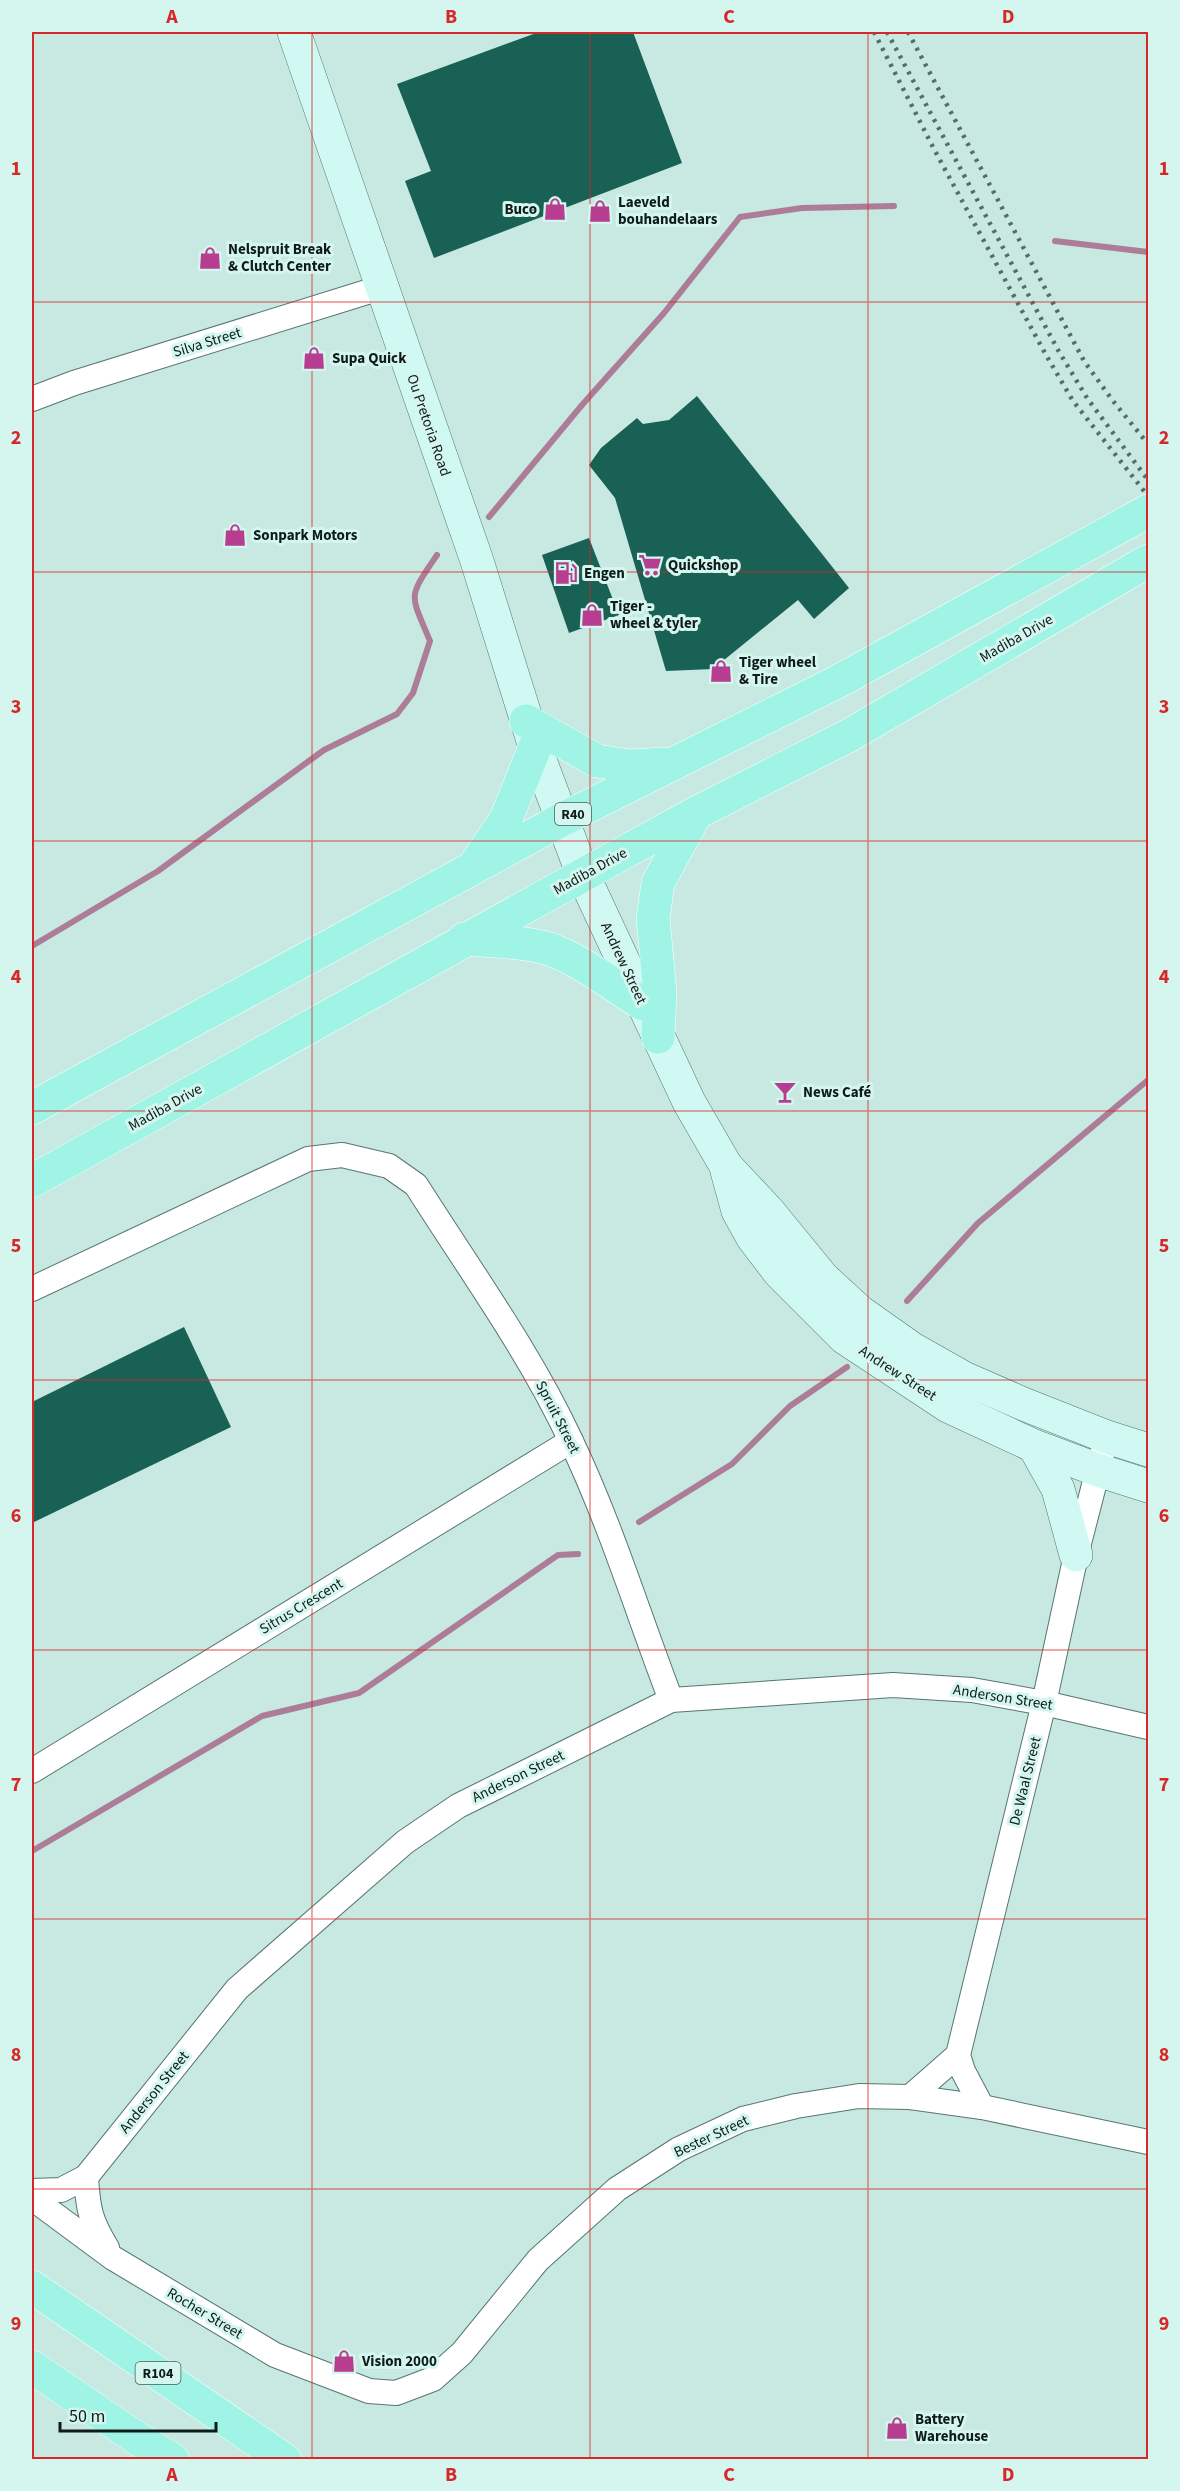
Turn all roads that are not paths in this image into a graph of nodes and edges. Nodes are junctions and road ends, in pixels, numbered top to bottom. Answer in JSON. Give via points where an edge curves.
{"nodes":[{"id":1,"x":294,"y":32,"type":"edge"},
{"id":2,"x":383,"y":287,"type":"junction"},
{"id":3,"x":32,"y":399,"type":"edge"},
{"id":4,"x":1149,"y":511,"type":"edge"},
{"id":5,"x":1147,"y":562,"type":"edge"},
{"id":6,"x":530,"y":734,"type":"junction"},
{"id":7,"x":671,"y":764,"type":"junction"},
{"id":8,"x":696,"y":813,"type":"junction"},
{"id":9,"x":563,"y":819,"type":"junction"},
{"id":10,"x":474,"y":866,"type":"junction"},
{"id":11,"x":583,"y":874,"type":"junction"},
{"id":12,"x":464,"y":939,"type":"junction"},
{"id":13,"x":643,"y":1004,"type":"junction"},
{"id":14,"x":658,"y":1037,"type":"junction"},
{"id":15,"x":32,"y":1108,"type":"edge"},
{"id":16,"x":726,"y":1166,"type":"junction"},
{"id":17,"x":32,"y":1181,"type":"edge"},
{"id":18,"x":32,"y":1289,"type":"edge"},
{"id":19,"x":1107,"y":1437,"type":"junction"},
{"id":20,"x":571,"y":1441,"type":"junction"},
{"id":21,"x":1034,"y":1446,"type":"junction"},
{"id":22,"x":1149,"y":1450,"type":"edge"},
{"id":23,"x":1098,"y":1470,"type":"junction"},
{"id":24,"x":1149,"y":1486,"type":"edge"},
{"id":25,"x":1076,"y":1555,"type":"junction"},
{"id":26,"x":671,"y":1700,"type":"junction"},
{"id":27,"x":1044,"y":1703,"type":"junction"},
{"id":28,"x":1149,"y":1727,"type":"edge"},
{"id":29,"x":32,"y":1771,"type":"edge"},
{"id":30,"x":958,"y":2055,"type":"junction"},
{"id":31,"x":910,"y":2097,"type":"junction"},
{"id":32,"x":982,"y":2107,"type":"junction"},
{"id":33,"x":1149,"y":2142,"type":"edge"},
{"id":34,"x":87,"y":2177,"type":"junction"},
{"id":35,"x":32,"y":2191,"type":"edge"},
{"id":36,"x":32,"y":2198,"type":"edge"},
{"id":37,"x":113,"y":2258,"type":"junction"},
{"id":38,"x":32,"y":2287,"type":"edge"},
{"id":39,"x":32,"y":2367,"type":"edge"},
{"id":40,"x":396,"y":2392,"type":"joint"},
{"id":41,"x":149,"y":2449,"type":"edge"},
{"id":42,"x":172,"y":2460,"type":"edge"},
{"id":43,"x":285,"y":2460,"type":"edge"}],
"edges":[{"from":1,"to":2,"type":"main road","name":"Ou Pretoria Road"},
{"from":2,"to":3,"type":"street","name":"Silva Street"},
{"from":2,"to":6,"type":"main road","name":"Ou Pretoria Road","via":[[477,561]]},
{"from":4,"to":7,"type":"main road","number":"R40","via":[[839,681]]},
{"from":5,"to":8,"type":"main road","name":"Madiba Drive","via":[[848,736]]},
{"from":6,"to":7,"type":"main road","via":[[597,761],[630,766]]},
{"from":6,"to":9,"type":"main road","name":"Ou Pretoria Road"},
{"from":6,"to":10,"type":"main road","via":[[506,819]]},
{"from":7,"to":9,"type":"main road","number":"R40"},
{"from":8,"to":11,"type":"main road","name":"Madiba Drive"},
{"from":8,"to":14,"type":"main road","via":[[658,884],[652,918],[660,992]]},
{"from":9,"to":10,"type":"main road","number":"R40"},
{"from":9,"to":11,"type":"main road","name":"Andrew Street"},
{"from":10,"to":15,"type":"main road","number":"R40"},
{"from":11,"to":12,"type":"main road","name":"Madiba Drive"},
{"from":11,"to":13,"type":"main road","name":"Andrew Street"},
{"from":12,"to":13,"type":"main road","via":[[545,948],[567,957]]},
{"from":12,"to":17,"type":"main road","name":"Madiba Drive"},
{"from":13,"to":14,"type":"main road","name":"Andrew Street"},
{"from":14,"to":16,"type":"main road","name":"Andrew Street"},
{"from":16,"to":19,"type":"main road","name":"Andrew Street","via":[[770,1212],[823,1278],[860,1312],[911,1348],[964,1378]]},
{"from":16,"to":21,"type":"main road","name":"Andrew Street","via":[[738,1211],[753,1238],[779,1272],[845,1338],[948,1406]]},
{"from":18,"to":20,"type":"street","name":"Spruit Street","via":[[308,1158],[342,1155],[388,1166],[416,1185],[537,1374]]},
{"from":19,"to":22,"type":"main road","name":"Andrew Street"},
{"from":19,"to":23,"type":"street","name":"De Waal Street"},
{"from":20,"to":26,"type":"street","name":"Spruit Street","via":[[603,1513]]},
{"from":20,"to":29,"type":"street","name":"Sitrus Crescent"},
{"from":21,"to":23,"type":"main road","name":"Andrew Street"},
{"from":21,"to":25,"type":"main road","via":[[1058,1489]]},
{"from":23,"to":24,"type":"main road","name":"Andrew Street"},
{"from":23,"to":25,"type":"street","name":"De Waal Street"},
{"from":25,"to":27,"type":"street","name":"De Waal Street"},
{"from":26,"to":27,"type":"street","name":"Anderson Street","via":[[893,1685],[972,1690]]},
{"from":26,"to":34,"type":"street","name":"Anderson Street","via":[[458,1806],[405,1842],[237,1989]]},
{"from":27,"to":28,"type":"street","name":"Anderson Street"},
{"from":27,"to":30,"type":"street","name":"De Waal Street"},
{"from":30,"to":31,"type":"street"},
{"from":30,"to":32,"type":"street"},
{"from":31,"to":32,"type":"street","name":"Bester Street"},
{"from":31,"to":40,"type":"street","name":"Bester Street","via":[[860,2096],[796,2106],[743,2119],[679,2149],[617,2189],[538,2260],[462,2353],[433,2379]]},
{"from":32,"to":33,"type":"street","name":"Bester Street"},
{"from":34,"to":35,"type":"street","name":"Anderson Street","via":[[61,2190]]},
{"from":34,"to":37,"type":"street","via":[[87,2207]]},
{"from":36,"to":37,"type":"street","name":"Rocher Street"},
{"from":37,"to":40,"type":"street","name":"Rocher Street","via":[[274,2355],[369,2391]]},
{"from":38,"to":43,"type":"main road","number":"R104"},
{"from":39,"to":41,"type":"main road"},
{"from":41,"to":42,"type":"main road"}]}
